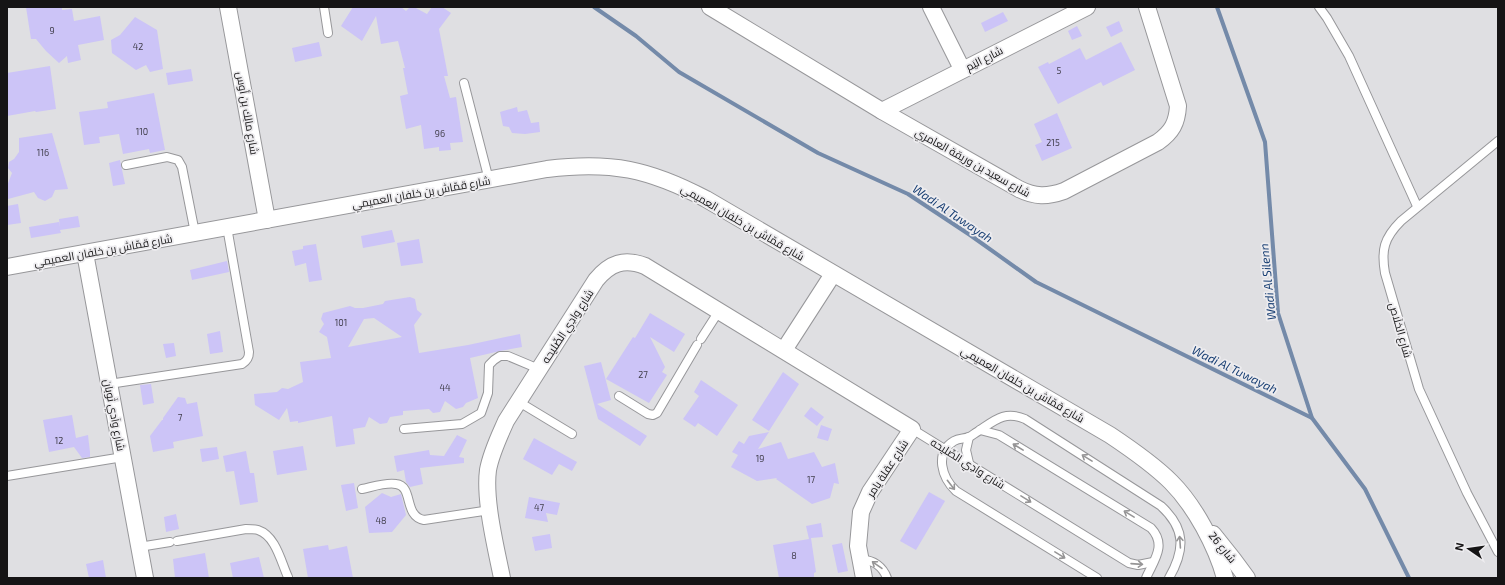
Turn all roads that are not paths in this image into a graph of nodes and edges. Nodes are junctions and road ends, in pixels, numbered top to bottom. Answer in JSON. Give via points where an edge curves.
{"nodes":[{"id":1,"x":228,"y":7,"type":"edge"},
{"id":2,"x":324,"y":7,"type":"edge"},
{"id":3,"x":710,"y":7,"type":"edge"},
{"id":4,"x":931,"y":7,"type":"edge"},
{"id":5,"x":1087,"y":7,"type":"edge"},
{"id":6,"x":1147,"y":7,"type":"edge"},
{"id":7,"x":1319,"y":7,"type":"edge"},
{"id":8,"x":328,"y":33,"type":"dead end"},
{"id":9,"x":962,"y":69,"type":"junction"},
{"id":10,"x":464,"y":83,"type":"dead end"},
{"id":11,"x":882,"y":111,"type":"junction"},
{"id":12,"x":1498,"y":141,"type":"edge"},
{"id":13,"x":126,"y":165,"type":"dead end"},
{"id":14,"x":489,"y":180,"type":"junction"},
{"id":15,"x":1417,"y":206,"type":"junction"},
{"id":16,"x":267,"y":220,"type":"junction"},
{"id":17,"x":227,"y":227,"type":"junction"},
{"id":18,"x":195,"y":233,"type":"junction"},
{"id":19,"x":84,"y":253,"type":"junction"},
{"id":20,"x":7,"y":267,"type":"edge"},
{"id":21,"x":833,"y":274,"type":"junction"},
{"id":22,"x":719,"y":311,"type":"junction"},
{"id":23,"x":784,"y":350,"type":"junction"},
{"id":24,"x":539,"y":369,"type":"junction"},
{"id":25,"x":109,"y":384,"type":"junction"},
{"id":26,"x":619,"y":396,"type":"dead end"},
{"id":27,"x":519,"y":402,"type":"junction"},
{"id":28,"x":404,"y":429,"type":"dead end"},
{"id":29,"x":912,"y":429,"type":"junction"},
{"id":30,"x":980,"y":430,"type":"junction"},
{"id":31,"x":572,"y":434,"type":"dead end"},
{"id":32,"x":969,"y":437,"type":"junction"},
{"id":33,"x":945,"y":449,"type":"junction"},
{"id":34,"x":123,"y":457,"type":"junction"},
{"id":35,"x":969,"y":463,"type":"junction"},
{"id":36,"x":7,"y":476,"type":"edge"},
{"id":37,"x":362,"y":489,"type":"dead end"},
{"id":38,"x":490,"y":510,"type":"junction"},
{"id":39,"x":1197,"y":517,"type":"junction"},
{"id":40,"x":139,"y":547,"type":"junction"},
{"id":41,"x":1498,"y":552,"type":"edge"},
{"id":42,"x":861,"y":560,"type":"junction"},
{"id":43,"x":1153,"y":562,"type":"junction"},
{"id":44,"x":288,"y":577,"type":"dead end"},
{"id":45,"x":145,"y":578,"type":"edge"},
{"id":46,"x":502,"y":578,"type":"edge"},
{"id":47,"x":864,"y":578,"type":"edge"},
{"id":48,"x":887,"y":578,"type":"edge"},
{"id":49,"x":1098,"y":578,"type":"edge"},
{"id":50,"x":1146,"y":578,"type":"edge"},
{"id":51,"x":1169,"y":578,"type":"edge"},
{"id":52,"x":1225,"y":578,"type":"edge"},
{"id":53,"x":1246,"y":578,"type":"edge"}],
"edges":[{"from":1,"to":16,"type":"street","name":"شارع مالِك بن أوس"},
{"from":2,"to":8,"type":"lane"},
{"from":3,"to":11,"type":"street","name":"شارع سعيد بن وريقة العامري"},
{"from":4,"to":9,"type":"street"},
{"from":5,"to":9,"type":"street","name":"شارع اليَم"},
{"from":6,"to":11,"type":"street","name":"شارع سعيد بن وريقة العامري","via":[[1178,106],[1174,127],[1158,142],[1053,195],[1030,194]]},
{"from":7,"to":15,"type":"lane","via":[[1349,56]]},
{"from":9,"to":11,"type":"street","name":"شارع اليَم"},
{"from":10,"to":14,"type":"lane"},
{"from":12,"to":15,"type":"lane","name":"شارع الخلَاص"},
{"from":13,"to":18,"type":"lane","via":[[167,156],[178,160],[182,167]]},
{"from":14,"to":16,"type":"street","name":"شارع قمّاش بن خلفان العميمي"},
{"from":14,"to":21,"type":"street","name":"شارع قمّاش بن خلفان العميمي","via":[[570,166],[608,167],[660,177],[706,199]]},
{"from":15,"to":41,"type":"lane","name":"شارع الخلَاص","via":[[1391,231],[1384,245],[1382,259],[1385,273],[1419,389],[1467,493]]},
{"from":16,"to":17,"type":"street","name":"شارع قمّاش بن خلفان العميمي"},
{"from":17,"to":18,"type":"street","name":"شارع قمّاش بن خلفان العميمي"},
{"from":17,"to":25,"type":"lane","via":[[249,352],[246,362]]},
{"from":18,"to":19,"type":"street","name":"شارع قمّاش بن خلفان العميمي"},
{"from":19,"to":20,"type":"street","name":"شارع قمّاش بن خلفان العميمي"},
{"from":19,"to":25,"type":"street","name":"شارع واَدي ثَوبان"},
{"from":21,"to":23,"type":"street"},
{"from":21,"to":39,"type":"street","name":"شارع قمّاش بن خلفان العميمي","via":[[1133,450],[1172,482]]},
{"from":22,"to":23,"type":"street","name":"شارع وادِي الصِّليحه"},
{"from":22,"to":24,"type":"street","name":"شارع وادِي الصِّليحه","via":[[645,266],[628,262],[618,263],[609,267],[596,280]]},
{"from":22,"to":26,"type":"lane","via":[[657,413],[648,414]]},
{"from":23,"to":29,"type":"street","name":"شارع وادِي الصِّليحه"},
{"from":24,"to":27,"type":"street","name":"شارع وادِي الصِّليحه"},
{"from":24,"to":28,"type":"lane","via":[[508,356],[500,356],[489,365],[488,392],[481,413],[462,424]]},
{"from":25,"to":34,"type":"street","name":"شارع واَدي ثَوبان"},
{"from":27,"to":31,"type":"lane"},
{"from":27,"to":38,"type":"street","name":"شارع وادِي الصِّليحه","via":[[506,421],[492,456],[488,471]]},
{"from":29,"to":33,"type":"lane","name":"شارع وادِي الصِّليحه"},
{"from":29,"to":42,"type":"street","name":"شارع عقلة يامر","via":[[864,502],[858,534]]},
{"from":30,"to":32,"type":"lane"},
{"from":43,"to":30,"type":"lane","one_way":true,"via":[[1159,542],[1151,528],[999,435]]},
{"from":51,"to":30,"type":"lane","one_way":true,"via":[[1177,564],[1180,540],[1176,525],[1161,506],[1019,417],[999,417]]},
{"from":32,"to":33,"type":"lane","via":[[955,440]]},
{"from":32,"to":35,"type":"lane","via":[[966,450]]},
{"from":33,"to":35,"type":"lane","name":"شارع وادِي الصِّليحه"},
{"from":33,"to":49,"type":"lane","one_way":true,"via":[[942,469],[956,492]]},
{"from":34,"to":36,"type":"lane"},
{"from":34,"to":40,"type":"street","name":"شارع واَدي ثَوبان"},
{"from":35,"to":43,"type":"lane","name":"شارع وادِي الصِّليحه","one_way":true,"via":[[1129,563],[1138,565]]},
{"from":37,"to":38,"type":"lane","via":[[401,485],[414,516],[424,520]]},
{"from":38,"to":46,"type":"street","name":"شارع وادِي الصِّليحه"},
{"from":39,"to":52,"type":"street","name":"شارع قمّاش بن خلفان العميمي"},
{"from":39,"to":53,"type":"street","name":"شارع 26","via":[[1225,548]]},
{"from":40,"to":44,"type":"lane","via":[[246,529],[257,530],[265,533],[273,542]]},
{"from":40,"to":45,"type":"street","name":"شارع واَدي ثَوبان"},
{"from":42,"to":47,"type":"street","name":"شارع عقلة يامر"},
{"from":48,"to":42,"type":"lane","one_way":true,"via":[[882,568],[870,561]]},
{"from":43,"to":50,"type":"lane"}]}
